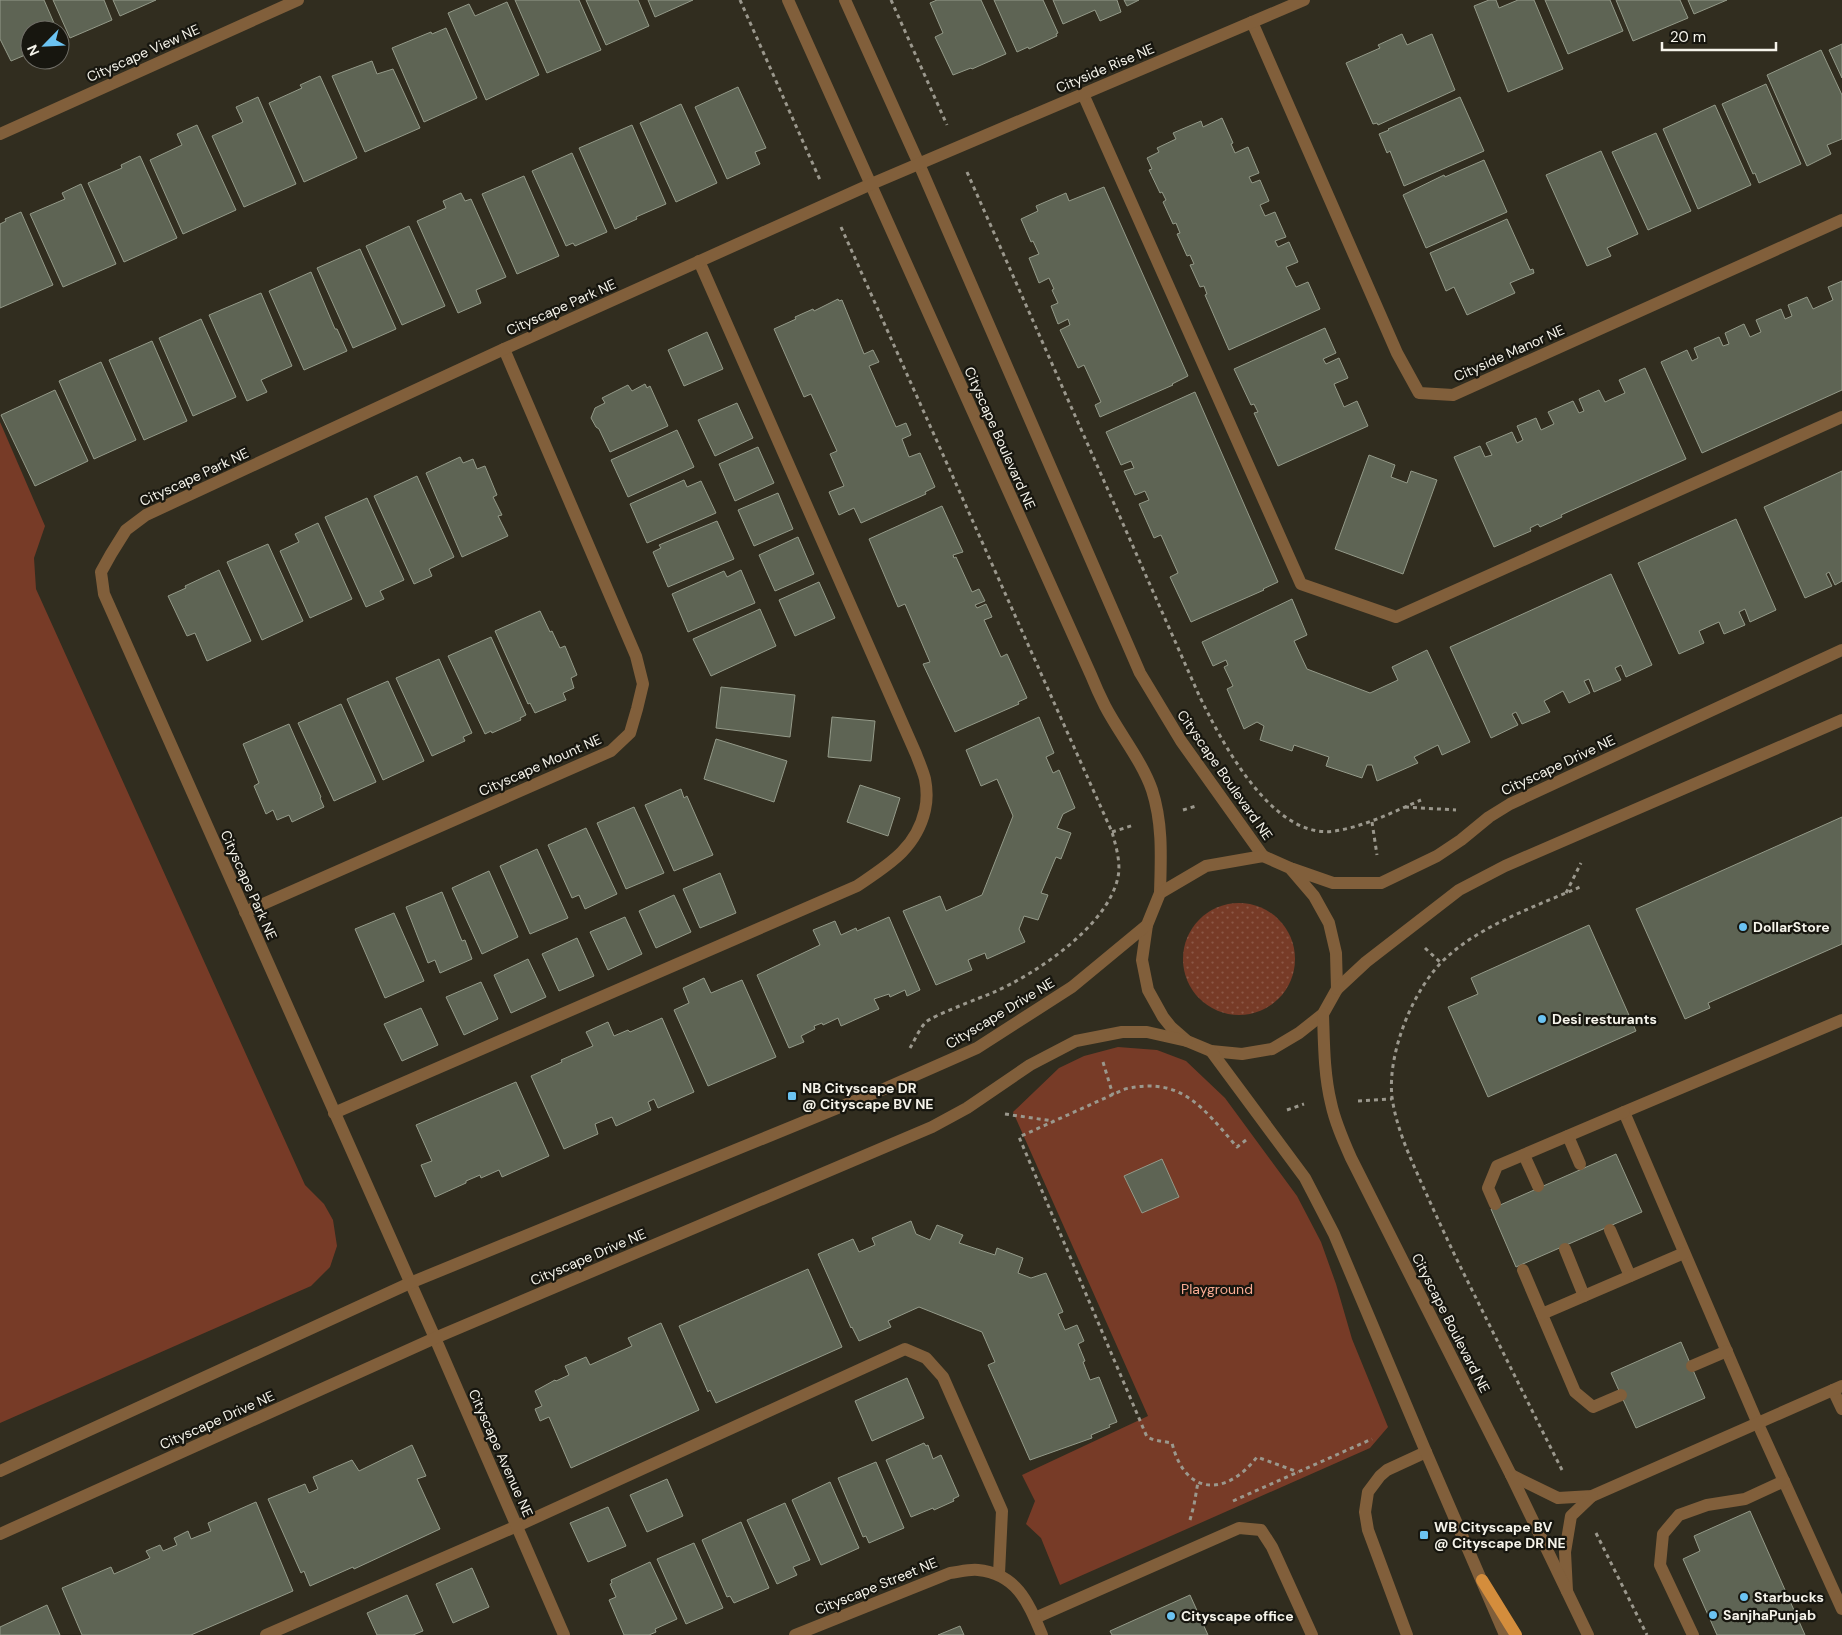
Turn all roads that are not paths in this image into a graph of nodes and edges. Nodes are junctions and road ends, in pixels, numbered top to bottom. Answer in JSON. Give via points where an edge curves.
{"nodes":[{"id":1,"x":298,"y":0,"type":"edge"},
{"id":2,"x":788,"y":0,"type":"edge"},
{"id":3,"x":845,"y":0,"type":"edge"},
{"id":4,"x":1304,"y":0,"type":"edge"},
{"id":5,"x":1252,"y":22,"type":"junction"},
{"id":6,"x":1083,"y":94,"type":"junction"},
{"id":7,"x":0,"y":134,"type":"edge"},
{"id":8,"x":919,"y":164,"type":"junction"},
{"id":9,"x":870,"y":184,"type":"junction"},
{"id":10,"x":1842,"y":220,"type":"edge"},
{"id":11,"x":699,"y":261,"type":"junction"},
{"id":12,"x":504,"y":349,"type":"junction"},
{"id":13,"x":1842,"y":417,"type":"edge"},
{"id":14,"x":1842,"y":650,"type":"edge"},
{"id":15,"x":1842,"y":720,"type":"edge"},
{"id":16,"x":1263,"y":856,"type":"junction"},
{"id":17,"x":1290,"y":868,"type":"junction"},
{"id":18,"x":1160,"y":893,"type":"junction"},
{"id":19,"x":245,"y":912,"type":"junction"},
{"id":20,"x":1147,"y":925,"type":"junction"},
{"id":21,"x":1336,"y":989,"type":"junction"},
{"id":22,"x":1323,"y":1014,"type":"junction"},
{"id":23,"x":1842,"y":1020,"type":"edge"},
{"id":24,"x":1187,"y":1041,"type":"junction"},
{"id":25,"x":1211,"y":1051,"type":"junction"},
{"id":26,"x":1624,"y":1112,"type":"junction"},
{"id":27,"x":334,"y":1113,"type":"junction"},
{"id":28,"x":1568,"y":1136,"type":"junction"},
{"id":29,"x":1524,"y":1155,"type":"junction"},
{"id":30,"x":1580,"y":1164,"type":"dead end"},
{"id":31,"x":1538,"y":1186,"type":"dead end"},
{"id":32,"x":1496,"y":1204,"type":"dead end"},
{"id":33,"x":1610,"y":1230,"type":"dead end"},
{"id":34,"x":1565,"y":1249,"type":"dead end"},
{"id":35,"x":1684,"y":1253,"type":"junction"},
{"id":36,"x":1523,"y":1270,"type":"dead end"},
{"id":37,"x":1630,"y":1276,"type":"junction"},
{"id":38,"x":410,"y":1283,"type":"junction"},
{"id":39,"x":1584,"y":1296,"type":"junction"},
{"id":40,"x":1542,"y":1314,"type":"junction"},
{"id":41,"x":435,"y":1338,"type":"junction"},
{"id":42,"x":1727,"y":1351,"type":"junction"},
{"id":43,"x":1692,"y":1366,"type":"dead end"},
{"id":44,"x":1838,"y":1388,"type":"edge"},
{"id":45,"x":1621,"y":1395,"type":"dead end"},
{"id":46,"x":1842,"y":1409,"type":"edge"},
{"id":47,"x":1758,"y":1424,"type":"junction"},
{"id":48,"x":1426,"y":1452,"type":"junction"},
{"id":49,"x":0,"y":1472,"type":"edge"},
{"id":50,"x":1511,"y":1475,"type":"junction"},
{"id":51,"x":1784,"y":1481,"type":"junction"},
{"id":52,"x":1579,"y":1502,"type":"junction"},
{"id":53,"x":517,"y":1526,"type":"junction"},
{"id":54,"x":0,"y":1534,"type":"edge"},
{"id":55,"x":1000,"y":1574,"type":"junction"},
{"id":56,"x":1482,"y":1580,"type":"junction"},
{"id":57,"x":1567,"y":1591,"type":"junction"},
{"id":58,"x":1842,"y":1609,"type":"edge"},
{"id":59,"x":1035,"y":1618,"type":"junction"},
{"id":60,"x":266,"y":1635,"type":"edge"},
{"id":61,"x":564,"y":1635,"type":"edge"},
{"id":62,"x":798,"y":1635,"type":"edge"},
{"id":63,"x":1042,"y":1635,"type":"edge"},
{"id":64,"x":1312,"y":1635,"type":"edge"},
{"id":65,"x":1407,"y":1635,"type":"edge"},
{"id":66,"x":1505,"y":1635,"type":"edge"},
{"id":67,"x":1516,"y":1635,"type":"edge"},
{"id":68,"x":1588,"y":1635,"type":"edge"},
{"id":69,"x":1693,"y":1635,"type":"edge"}],
"edges":[{"from":1,"to":7,"type":"street","name":"Cityscape View NE"},
{"from":2,"to":9,"type":"street","name":"Cityscape Boulevard NE"},
{"from":3,"to":8,"type":"street","name":"Cityscape Boulevard NE"},
{"from":4,"to":5,"type":"street","name":"Cityside Rise NE"},
{"from":5,"to":6,"type":"street","name":"Cityside Rise NE"},
{"from":5,"to":10,"type":"street","name":"Cityside Manor NE","via":[[1396,353],[1419,393],[1453,395]]},
{"from":6,"to":8,"type":"street","name":"Cityside Rise NE"},
{"from":6,"to":13,"type":"street","via":[[1301,584],[1396,617]]},
{"from":8,"to":9,"type":"street","name":"Cityscape Park NE"},
{"from":8,"to":16,"type":"street","name":"Cityscape Boulevard NE","via":[[1140,673],[1181,741]]},
{"from":9,"to":11,"type":"street","name":"Cityscape Park NE"},
{"from":9,"to":18,"type":"street","name":"Cityscape Boulevard NE","via":[[1090,675],[1152,789],[1162,842]]},
{"from":11,"to":12,"type":"street","name":"Cityscape Park NE"},
{"from":11,"to":27,"type":"street","via":[[916,754],[926,780],[921,825],[911,843],[896,858],[857,886]]},
{"from":12,"to":19,"type":"street","name":"Cityscape Park NE","via":[[146,515],[126,530],[101,572],[104,594]]},
{"from":12,"to":19,"type":"street","name":"Cityscape Mount NE","via":[[636,656],[643,684],[630,733],[611,751]]},
{"from":14,"to":17,"type":"street","name":"Cityscape Drive NE","via":[[1528,796],[1499,811],[1437,856],[1381,883],[1333,883]]},
{"from":15,"to":21,"type":"street","via":[[1505,866],[1459,890]]},
{"from":16,"to":17,"type":"street","name":"Cityscape Drive NE"},
{"from":16,"to":18,"type":"street","via":[[1206,866]]},
{"from":17,"to":21,"type":"street","via":[[1314,896],[1329,923],[1336,953]]},
{"from":18,"to":20,"type":"street","name":"Cityscape Boulevard NE"},
{"from":19,"to":27,"type":"street","name":"Cityscape Park NE"},
{"from":20,"to":24,"type":"street","via":[[1142,960],[1148,990],[1167,1022]]},
{"from":20,"to":38,"type":"street","name":"Cityscape Drive NE","via":[[1072,987],[977,1048]]},
{"from":21,"to":22,"type":"street"},
{"from":22,"to":25,"type":"street","via":[[1299,1034],[1272,1049],[1242,1054]]},
{"from":22,"to":50,"type":"street","name":"Cityscape Boulevard NE","via":[[1325,1063],[1337,1127]]},
{"from":23,"to":26,"type":"street"},
{"from":24,"to":25,"type":"street"},
{"from":24,"to":41,"type":"street","name":"Cityscape Drive NE","via":[[1147,1032],[1122,1032],[1076,1041],[1030,1065],[967,1108],[932,1127]]},
{"from":25,"to":48,"type":"street","via":[[1299,1170],[1313,1194],[1334,1234]]},
{"from":26,"to":28,"type":"street"},
{"from":26,"to":35,"type":"street"},
{"from":27,"to":38,"type":"street","name":"Cityscape Park NE"},
{"from":28,"to":29,"type":"street"},
{"from":28,"to":30,"type":"street"},
{"from":29,"to":31,"type":"street"},
{"from":29,"to":32,"type":"street","via":[[1497,1166],[1488,1188]]},
{"from":33,"to":37,"type":"street"},
{"from":34,"to":39,"type":"street"},
{"from":35,"to":37,"type":"street"},
{"from":35,"to":42,"type":"street"},
{"from":36,"to":40,"type":"street"},
{"from":37,"to":39,"type":"street"},
{"from":38,"to":41,"type":"street","name":"Cityscape Avenue NE"},
{"from":38,"to":49,"type":"street","name":"Cityscape Drive NE"},
{"from":39,"to":40,"type":"street"},
{"from":40,"to":45,"type":"street","via":[[1575,1392],[1593,1407]]},
{"from":41,"to":53,"type":"street","name":"Cityscape Avenue NE"},
{"from":41,"to":54,"type":"street","name":"Cityscape Drive NE"},
{"from":42,"to":43,"type":"street"},
{"from":42,"to":47,"type":"street"},
{"from":44,"to":46,"type":"street"},
{"from":44,"to":47,"type":"street"},
{"from":47,"to":51,"type":"street"},
{"from":47,"to":52,"type":"street"},
{"from":48,"to":56,"type":"street"},
{"from":48,"to":65,"type":"street","via":[[1380,1476],[1368,1492],[1365,1512],[1368,1530]]},
{"from":50,"to":52,"type":"street","via":[[1558,1498]]},
{"from":50,"to":57,"type":"street","name":"Cityscape Boulevard NE"},
{"from":51,"to":58,"type":"street"},
{"from":51,"to":69,"type":"street","via":[[1745,1499],[1679,1515],[1663,1534],[1660,1564]]},
{"from":52,"to":57,"type":"street","via":[[1571,1516],[1565,1552]]},
{"from":53,"to":55,"type":"street","via":[[905,1349],[926,1358],[943,1377],[1002,1511]]},
{"from":53,"to":60,"type":"street"},
{"from":53,"to":61,"type":"street","name":"Cityscape Avenue NE"},
{"from":55,"to":59,"type":"street","via":[[1016,1588]]},
{"from":55,"to":62,"type":"street","name":"Cityscape Street NE","via":[[976,1570],[950,1573]]},
{"from":56,"to":66,"type":"street"},
{"from":56,"to":67,"type":"main road"},
{"from":57,"to":68,"type":"street","name":"Cityscape Boulevard NE"},
{"from":59,"to":63,"type":"street"},
{"from":59,"to":64,"type":"street","via":[[1239,1528],[1261,1530]]}]}
